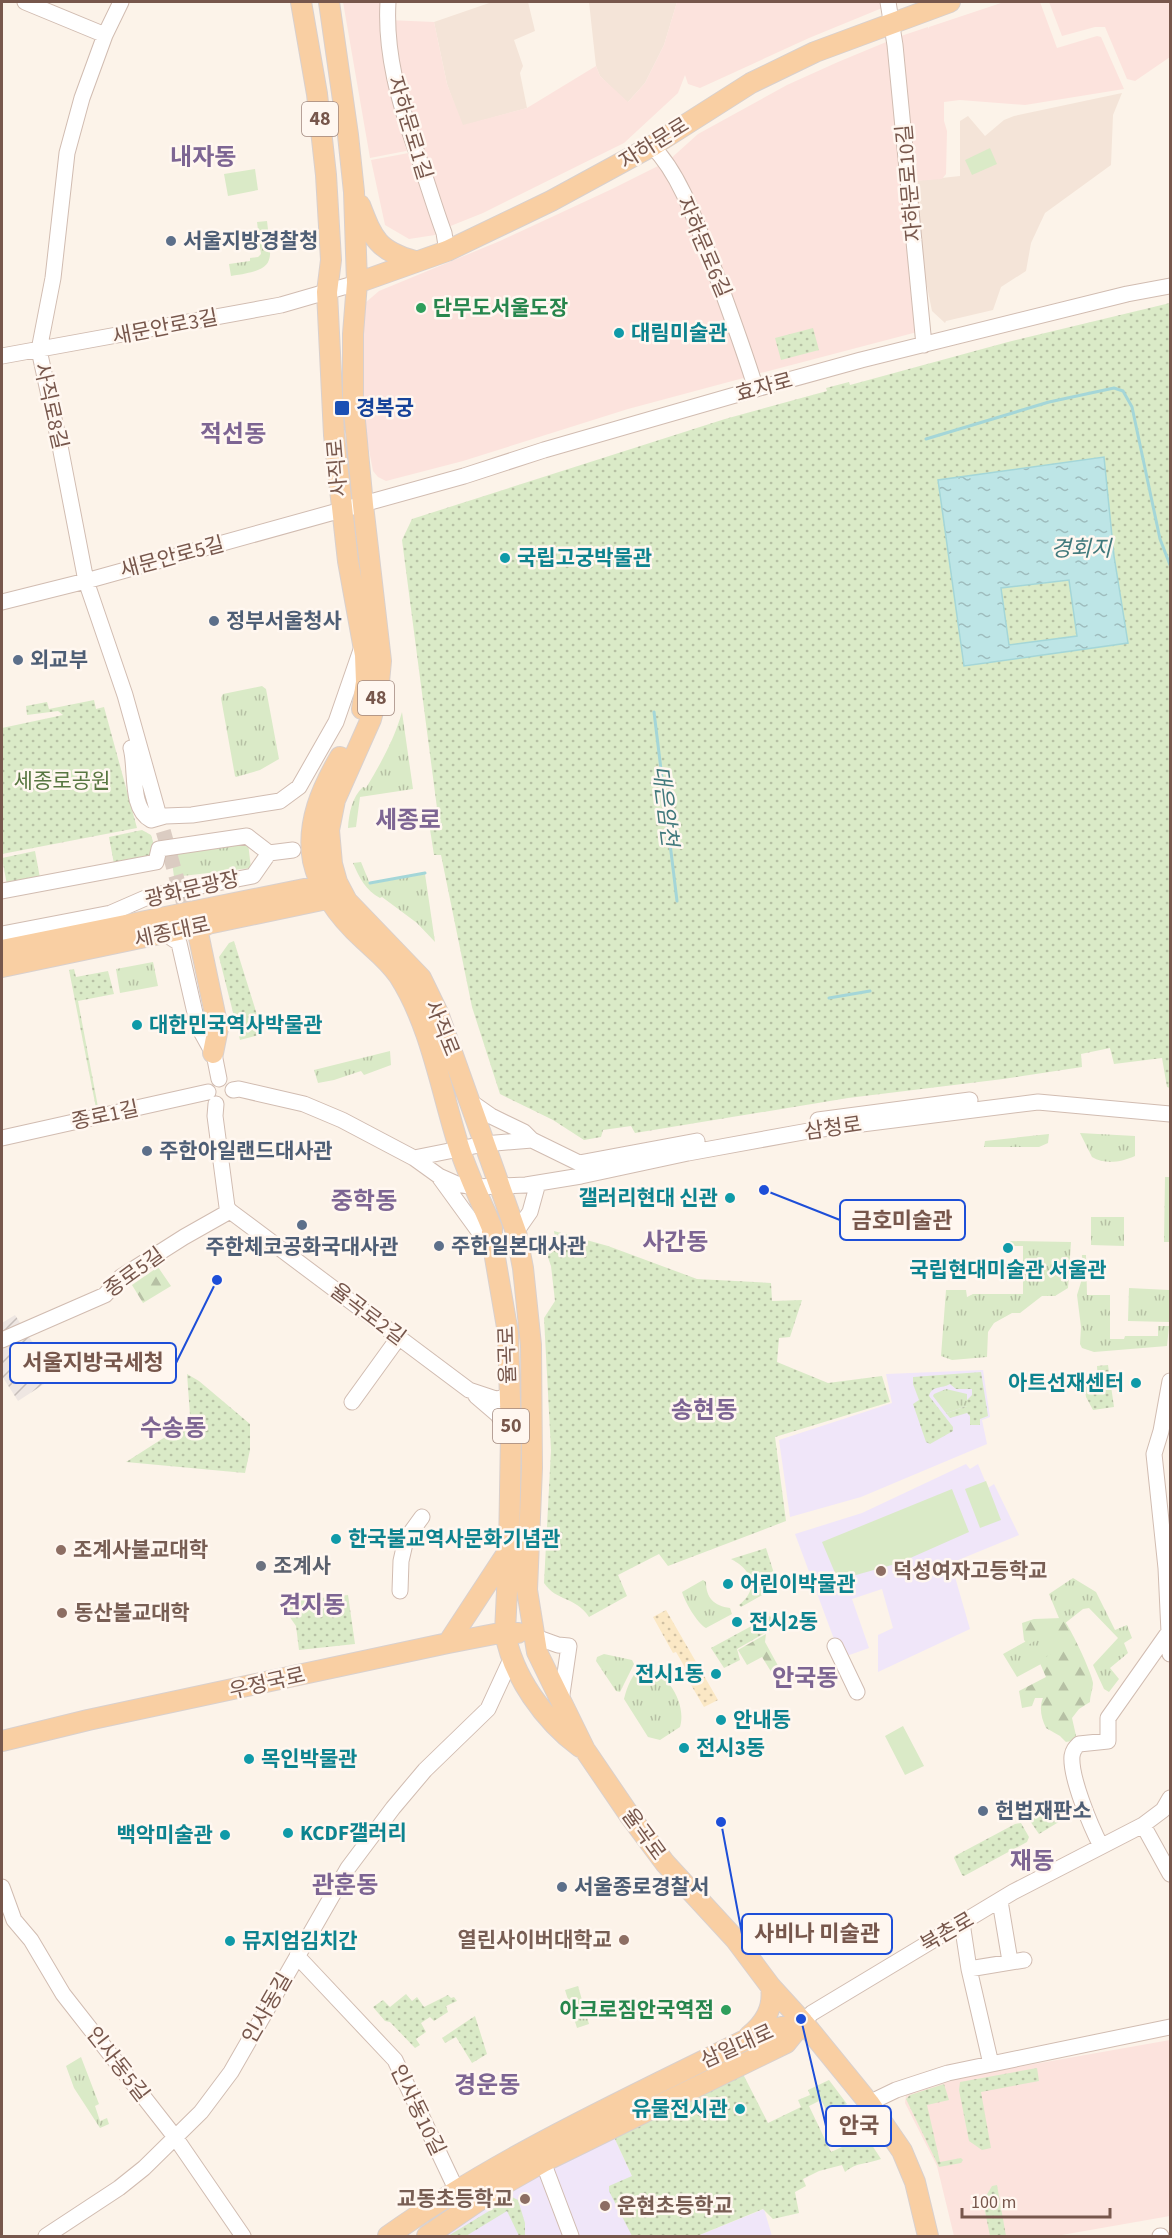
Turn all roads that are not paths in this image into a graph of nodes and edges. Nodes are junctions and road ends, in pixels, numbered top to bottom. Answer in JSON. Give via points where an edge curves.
{"nodes":[{"id":1,"x":25,"y":2,"type":"edge"},
{"id":2,"x":121,"y":2,"type":"edge"},
{"id":3,"x":301,"y":2,"type":"edge"},
{"id":4,"x":329,"y":2,"type":"edge"},
{"id":5,"x":388,"y":2,"type":"edge"},
{"id":6,"x":888,"y":2,"type":"edge"},
{"id":7,"x":950,"y":2,"type":"edge"},
{"id":8,"x":892,"y":22,"type":"junction"},
{"id":9,"x":105,"y":35,"type":"junction"},
{"id":10,"x":652,"y":146,"type":"junction"},
{"id":11,"x":354,"y":192,"type":"junction"},
{"id":12,"x":355,"y":236,"type":"junction"},
{"id":13,"x":330,"y":237,"type":"junction"},
{"id":14,"x":447,"y":251,"type":"junction"},
{"id":15,"x":416,"y":261,"type":"junction"},
{"id":16,"x":357,"y":283,"type":"junction"},
{"id":17,"x":1170,"y":286,"type":"edge"},
{"id":18,"x":327,"y":292,"type":"junction"},
{"id":19,"x":924,"y":345,"type":"junction"},
{"id":20,"x":39,"y":350,"type":"junction"},
{"id":21,"x":2,"y":356,"type":"edge"},
{"id":22,"x":756,"y":389,"type":"junction"},
{"id":23,"x":363,"y":505,"type":"junction"},
{"id":24,"x":341,"y":511,"type":"junction"},
{"id":25,"x":86,"y":581,"type":"junction"},
{"id":26,"x":2,"y":602,"type":"edge"},
{"id":27,"x":363,"y":644,"type":"junction"},
{"id":28,"x":293,"y":850,"type":"dead end"},
{"id":29,"x":269,"y":853,"type":"junction"},
{"id":30,"x":313,"y":859,"type":"junction"},
{"id":31,"x":2,"y":891,"type":"edge"},
{"id":32,"x":332,"y":891,"type":"junction"},
{"id":33,"x":284,"y":894,"type":"junction"},
{"id":34,"x":208,"y":924,"type":"junction"},
{"id":35,"x":2,"y":934,"type":"edge"},
{"id":36,"x":155,"y":935,"type":"junction"},
{"id":37,"x":2,"y":950,"type":"edge"},
{"id":38,"x":198,"y":956,"type":"dead end"},
{"id":39,"x":2,"y":967,"type":"edge"},
{"id":40,"x":213,"y":1053,"type":"junction"},
{"id":41,"x":219,"y":1079,"type":"junction"},
{"id":42,"x":233,"y":1090,"type":"junction"},
{"id":43,"x":214,"y":1100,"type":"junction"},
{"id":44,"x":471,"y":1102,"type":"junction"},
{"id":45,"x":1170,"y":1107,"type":"edge"},
{"id":46,"x":1170,"y":1114,"type":"edge"},
{"id":47,"x":2,"y":1138,"type":"edge"},
{"id":48,"x":532,"y":1140,"type":"junction"},
{"id":49,"x":484,"y":1144,"type":"junction"},
{"id":50,"x":460,"y":1148,"type":"junction"},
{"id":51,"x":414,"y":1158,"type":"junction"},
{"id":52,"x":439,"y":1176,"type":"junction"},
{"id":53,"x":538,"y":1183,"type":"junction"},
{"id":54,"x":499,"y":1185,"type":"junction"},
{"id":55,"x":475,"y":1188,"type":"junction"},
{"id":56,"x":230,"y":1211,"type":"junction"},
{"id":57,"x":516,"y":1232,"type":"junction"},
{"id":58,"x":495,"y":1255,"type":"junction"},
{"id":59,"x":399,"y":1337,"type":"junction"},
{"id":60,"x":2,"y":1341,"type":"edge"},
{"id":61,"x":1170,"y":1381,"type":"edge"},
{"id":62,"x":469,"y":1390,"type":"junction"},
{"id":63,"x":508,"y":1391,"type":"junction"},
{"id":64,"x":352,"y":1402,"type":"dead end"},
{"id":65,"x":511,"y":1434,"type":"junction"},
{"id":66,"x":422,"y":1517,"type":"dead end"},
{"id":67,"x":509,"y":1550,"type":"junction"},
{"id":68,"x":400,"y":1591,"type":"dead end"},
{"id":69,"x":505,"y":1632,"type":"junction"},
{"id":70,"x":1168,"y":1633,"type":"junction"},
{"id":71,"x":533,"y":1636,"type":"junction"},
{"id":72,"x":448,"y":1643,"type":"junction"},
{"id":73,"x":835,"y":1646,"type":"dead end"},
{"id":74,"x":1170,"y":1654,"type":"edge"},
{"id":75,"x":512,"y":1657,"type":"junction"},
{"id":76,"x":857,"y":1692,"type":"dead end"},
{"id":77,"x":561,"y":1701,"type":"junction"},
{"id":78,"x":2,"y":1741,"type":"edge"},
{"id":79,"x":585,"y":1750,"type":"junction"},
{"id":80,"x":1170,"y":1798,"type":"edge"},
{"id":81,"x":1143,"y":1825,"type":"junction"},
{"id":82,"x":1101,"y":1846,"type":"junction"},
{"id":83,"x":1170,"y":1874,"type":"edge"},
{"id":84,"x":2,"y":1887,"type":"edge"},
{"id":85,"x":1000,"y":1901,"type":"junction"},
{"id":86,"x":962,"y":1923,"type":"junction"},
{"id":87,"x":297,"y":1956,"type":"junction"},
{"id":88,"x":969,"y":1969,"type":"junction"},
{"id":89,"x":771,"y":1987,"type":"junction"},
{"id":90,"x":803,"y":2022,"type":"junction"},
{"id":91,"x":1170,"y":2027,"type":"edge"},
{"id":92,"x":745,"y":2040,"type":"junction"},
{"id":93,"x":991,"y":2064,"type":"junction"},
{"id":94,"x":652,"y":2085,"type":"junction"},
{"id":95,"x":869,"y":2103,"type":"junction"},
{"id":96,"x":605,"y":2108,"type":"junction"},
{"id":97,"x":655,"y":2108,"type":"junction"},
{"id":98,"x":607,"y":2131,"type":"junction"},
{"id":99,"x":175,"y":2138,"type":"junction"},
{"id":100,"x":543,"y":2162,"type":"junction"},
{"id":101,"x":457,"y":2191,"type":"junction"},
{"id":102,"x":410,"y":2221,"type":"junction"},
{"id":103,"x":46,"y":2236,"type":"edge"},
{"id":104,"x":243,"y":2236,"type":"edge"},
{"id":105,"x":387,"y":2236,"type":"edge"},
{"id":106,"x":396,"y":2236,"type":"edge"},
{"id":107,"x":427,"y":2236,"type":"edge"},
{"id":108,"x":571,"y":2236,"type":"edge"},
{"id":109,"x":928,"y":2236,"type":"edge"}],
"edges":[{"from":1,"to":9,"type":"street"},
{"from":2,"to":9,"type":"street","name":"사직로8길"},
{"from":3,"to":13,"type":"main road","name":"사직로","number":"48","via":[[319,112]]},
{"from":4,"to":11,"type":"main road","name":"사직로","number":"48"},
{"from":5,"to":14,"type":"street","name":"자하문로1길","via":[[393,75]]},
{"from":6,"to":8,"type":"street","name":"자하문로10길"},
{"from":7,"to":8,"type":"main road","name":"자하문로"},
{"from":8,"to":10,"type":"main road","name":"자하문로","via":[[751,82]]},
{"from":8,"to":19,"type":"street","name":"자하문로10길"},
{"from":9,"to":20,"type":"street","name":"사직로8길","via":[[67,153],[58,246]]},
{"from":10,"to":14,"type":"main road","name":"자하문로"},
{"from":10,"to":22,"type":"street","name":"자하문로6길","via":[[667,161],[701,233]]},
{"from":11,"to":12,"type":"main road","name":"사직로","number":"48"},
{"from":11,"to":15,"type":"main road","via":[[376,241],[401,257]]},
{"from":12,"to":13,"type":"main road","via":[[351,248],[343,252],[335,249]]},
{"from":12,"to":16,"type":"main road","name":"사직로","number":"48"},
{"from":13,"to":18,"type":"main road","name":"사직로","number":"48","via":[[332,260]]},
{"from":14,"to":15,"type":"main road","name":"자하문로"},
{"from":15,"to":16,"type":"main road","name":"자하문로"},
{"from":16,"to":18,"type":"street","name":"새문안로3길"},
{"from":16,"to":23,"type":"main road","name":"사직로","number":"48","via":[[353,400]]},
{"from":17,"to":19,"type":"street","name":"효자로"},
{"from":18,"to":20,"type":"street","name":"새문안로3길","via":[[281,305]]},
{"from":18,"to":24,"type":"main road","name":"사직로","number":"48"},
{"from":19,"to":22,"type":"street","name":"효자로"},
{"from":20,"to":21,"type":"street","name":"새문안로3길"},
{"from":20,"to":25,"type":"street","name":"사직로8길"},
{"from":22,"to":23,"type":"street","name":"효자로"},
{"from":23,"to":24,"type":"street","name":"효자로"},
{"from":23,"to":32,"type":"main road","name":"사직로","number":"48","via":[[381,661],[371,720],[340,784],[331,815]]},
{"from":24,"to":25,"type":"street","name":"새문안로5길"},
{"from":24,"to":27,"type":"main road","name":"사직로","number":"48"},
{"from":25,"to":26,"type":"street","name":"새문안로5길"},
{"from":25,"to":27,"type":"street","name":"사직로8길","via":[[161,813],[176,817],[280,801],[299,787],[336,722]]},
{"from":27,"to":30,"type":"main road","name":"사직로","number":"48","via":[[363,705],[317,806]]},
{"from":28,"to":29,"type":"street"},
{"from":29,"to":31,"type":"street","name":"광화문광장","via":[[247,836],[224,839],[159,849],[156,862]]},
{"from":29,"to":35,"type":"street","name":"광화문광장","via":[[253,876],[150,896],[111,913]]},
{"from":30,"to":32,"type":"main road","name":"사직로","number":"48"},
{"from":30,"to":33,"type":"main road","via":[[304,879]]},
{"from":32,"to":33,"type":"main road","name":"세종대로"},
{"from":32,"to":34,"type":"main road","name":"세종대로"},
{"from":32,"to":44,"type":"main road","name":"사직로","via":[[421,978]]},
{"from":32,"to":50,"type":"main road","name":"사직로","number":"50","via":[[338,913],[390,964],[407,989],[433,1057]]},
{"from":33,"to":37,"type":"main road","name":"세종대로"},
{"from":34,"to":36,"type":"main road","name":"세종대로"},
{"from":34,"to":40,"type":"main road","via":[[198,933],[218,1028]]},
{"from":36,"to":39,"type":"main road","name":"세종대로"},
{"from":36,"to":40,"type":"street","via":[[167,935],[179,943],[198,1026]]},
{"from":38,"to":40,"type":"street"},
{"from":40,"to":41,"type":"street"},
{"from":41,"to":42,"type":"street","via":[[229,1083]]},
{"from":41,"to":43,"type":"street","via":[[209,1085]]},
{"from":42,"to":43,"type":"street","via":[[230,1100]]},
{"from":42,"to":51,"type":"street","via":[[304,1104]]},
{"from":43,"to":47,"type":"street","name":"종로1길"},
{"from":43,"to":56,"type":"street"},
{"from":44,"to":48,"type":"street","name":"삼청로"},
{"from":44,"to":49,"type":"main road","name":"사직로"},
{"from":45,"to":48,"type":"street","name":"삼청로","via":[[1044,1096],[956,1102],[839,1116],[579,1163]]},
{"from":46,"to":53,"type":"street","name":"삼청로","via":[[1038,1102],[814,1130]]},
{"from":48,"to":49,"type":"street"},
{"from":49,"to":50,"type":"street"},
{"from":49,"to":54,"type":"main road","name":"사직로"},
{"from":50,"to":51,"type":"street"},
{"from":50,"to":55,"type":"main road","name":"사직로","number":"50"},
{"from":51,"to":52,"type":"street"},
{"from":52,"to":55,"type":"street"},
{"from":52,"to":58,"type":"street"},
{"from":53,"to":54,"type":"street","name":"삼청로"},
{"from":53,"to":57,"type":"street","via":[[530,1212]]},
{"from":54,"to":55,"type":"street","name":"삼청로"},
{"from":54,"to":57,"type":"main road","name":"율곡로"},
{"from":55,"to":58,"type":"main road","name":"율곡로","number":"50","via":[[492,1228]]},
{"from":56,"to":59,"type":"street","name":"율곡로2길"},
{"from":56,"to":60,"type":"street","name":"종로5길","via":[[121,1277],[105,1295]]},
{"from":57,"to":71,"type":"main road","name":"율곡로","via":[[531,1346],[527,1590]]},
{"from":58,"to":63,"type":"main road","name":"율곡로","number":"50","via":[[508,1333]]},
{"from":59,"to":62,"type":"street","name":"율곡로2길"},
{"from":59,"to":64,"type":"street"},
{"from":61,"to":70,"type":"street","via":[[1154,1454],[1166,1568]]},
{"from":62,"to":63,"type":"street","name":"율곡로2길","via":[[496,1400]]},
{"from":62,"to":65,"type":"street","via":[[497,1414]]},
{"from":63,"to":65,"type":"main road","name":"율곡로","number":"50"},
{"from":65,"to":67,"type":"main road","name":"율곡로","number":"50"},
{"from":66,"to":68,"type":"street","via":[[406,1539]]},
{"from":67,"to":69,"type":"main road","name":"율곡로","number":"50"},
{"from":67,"to":72,"type":"main road"},
{"from":69,"to":71,"type":"main road","name":"우정국로"},
{"from":69,"to":72,"type":"main road","name":"우정국로"},
{"from":69,"to":75,"type":"main road","name":"율곡로"},
{"from":70,"to":74,"type":"street"},
{"from":70,"to":82,"type":"street","via":[[1108,1718],[1108,1744],[1079,1744],[1073,1750],[1073,1770]]},
{"from":71,"to":77,"type":"main road","name":"율곡로"},
{"from":71,"to":77,"type":"street","via":[[569,1646]]},
{"from":72,"to":78,"type":"main road","name":"우정국로"},
{"from":73,"to":76,"type":"street"},
{"from":75,"to":79,"type":"main road","name":"율곡로","via":[[536,1701],[566,1736]]},
{"from":75,"to":87,"type":"street","name":"인사동길","via":[[488,1709],[393,1808],[348,1868]]},
{"from":77,"to":79,"type":"main road","name":"율곡로"},
{"from":79,"to":89,"type":"main road","name":"율곡로","via":[[664,1863],[735,1939]]},
{"from":80,"to":81,"type":"street","name":"북촌로","via":[[1163,1810]]},
{"from":81,"to":82,"type":"street","name":"북촌로"},
{"from":81,"to":83,"type":"street"},
{"from":82,"to":85,"type":"street","name":"북촌로"},
{"from":84,"to":99,"type":"street","name":"인사동5길","via":[[14,1920],[31,1940],[63,1994]]},
{"from":85,"to":86,"type":"street","name":"북촌로"},
{"from":85,"to":88,"type":"street","name":"북촌로","via":[[1017,1960]]},
{"from":86,"to":88,"type":"street"},
{"from":86,"to":90,"type":"street","name":"북촌로"},
{"from":87,"to":99,"type":"street","name":"인사동길","via":[[231,2072],[201,2112]]},
{"from":87,"to":101,"type":"street","name":"인사동10길","via":[[395,2060]]},
{"from":88,"to":93,"type":"street"},
{"from":89,"to":90,"type":"main road","name":"율곡로"},
{"from":89,"to":92,"type":"main road","via":[[767,2016]]},
{"from":90,"to":92,"type":"main road","name":"삼일대로"},
{"from":90,"to":95,"type":"main road","name":"율곡로"},
{"from":90,"to":97,"type":"main road","name":"삼일대로","via":[[786,2043]]},
{"from":91,"to":93,"type":"street"},
{"from":92,"to":94,"type":"main road","name":"삼일대로"},
{"from":93,"to":95,"type":"street","via":[[948,2073]]},
{"from":94,"to":96,"type":"main road","name":"삼일대로"},
{"from":94,"to":97,"type":"main road","via":[[641,2098],[644,2104]]},
{"from":95,"to":109,"type":"main road","name":"율곡로","via":[[908,2161]]},
{"from":96,"to":98,"type":"main road","via":[[629,2103],[634,2109]]},
{"from":96,"to":101,"type":"main road","name":"삼일대로"},
{"from":97,"to":98,"type":"main road","name":"삼일대로"},
{"from":98,"to":100,"type":"main road","name":"삼일대로"},
{"from":99,"to":103,"type":"street","name":"인사동길","via":[[119,2188]]},
{"from":99,"to":104,"type":"street","name":"인사동5길"},
{"from":100,"to":107,"type":"main road","name":"삼일대로"},
{"from":100,"to":108,"type":"street"},
{"from":101,"to":102,"type":"main road","name":"삼일대로"},
{"from":102,"to":105,"type":"main road","name":"삼일대로"},
{"from":102,"to":106,"type":"main road"}]}
